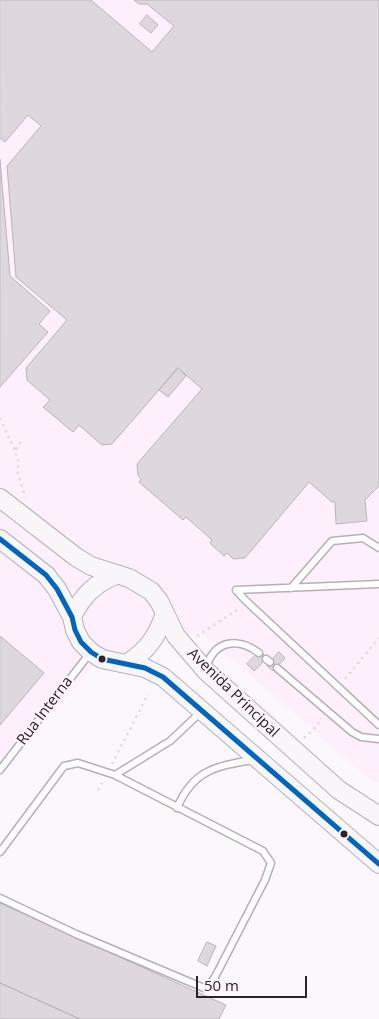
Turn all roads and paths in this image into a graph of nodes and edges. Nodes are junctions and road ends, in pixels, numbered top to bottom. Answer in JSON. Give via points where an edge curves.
{"nodes":[{"id":1,"x":0,"y":418,"type":"edge"},
{"id":2,"x":21,"y":442,"type":"dead end"},
{"id":3,"x":15,"y":450,"type":"junction"},
{"id":4,"x":0,"y":498,"type":"edge"},
{"id":5,"x":25,"y":498,"type":"dead end"},
{"id":6,"x":0,"y":539,"type":"edge"},
{"id":7,"x":379,"y":548,"type":"edge"},
{"id":8,"x":116,"y":575,"type":"junction"},
{"id":9,"x":379,"y":584,"type":"edge"},
{"id":10,"x":291,"y":588,"type":"junction"},
{"id":11,"x":248,"y":603,"type":"junction"},
{"id":12,"x":165,"y":612,"type":"junction"},
{"id":13,"x":72,"y":617,"type":"junction"},
{"id":14,"x":191,"y":640,"type":"dead end"},
{"id":15,"x":91,"y":652,"type":"junction"},
{"id":16,"x":259,"y":652,"type":"dead end"},
{"id":17,"x":128,"y":663,"type":"junction"},
{"id":18,"x":277,"y":668,"type":"dead end"},
{"id":19,"x":206,"y":672,"type":"junction"},
{"id":20,"x":148,"y":694,"type":"dead end"},
{"id":21,"x":202,"y":711,"type":"junction"},
{"id":22,"x":379,"y":725,"type":"edge"},
{"id":23,"x":379,"y":739,"type":"edge"},
{"id":24,"x":256,"y":759,"type":"junction"},
{"id":25,"x":0,"y":770,"type":"edge"},
{"id":26,"x":108,"y":773,"type":"junction"},
{"id":27,"x":115,"y":776,"type":"junction"},
{"id":28,"x":98,"y":790,"type":"dead end"},
{"id":29,"x":177,"y":808,"type":"junction"},
{"id":30,"x":379,"y":816,"type":"edge"},
{"id":31,"x":0,"y":852,"type":"edge"},
{"id":32,"x":379,"y":864,"type":"edge"},
{"id":33,"x":0,"y":898,"type":"edge"}],
"edges":[{"from":1,"to":3,"type":"path"},
{"from":2,"to":3,"type":"path"},
{"from":3,"to":5,"type":"path"},
{"from":4,"to":8,"type":"street","name":"Avenida Principal","via":[[76,557]]},
{"from":6,"to":13,"type":"street","via":[[46,574]]},
{"from":7,"to":10,"type":"lane","via":[[363,538],[332,541]]},
{"from":8,"to":12,"type":"street","name":"Avenida Principal","via":[[141,583],[151,591]]},
{"from":8,"to":13,"type":"street","via":[[89,590]]},
{"from":9,"to":10,"type":"lane"},
{"from":10,"to":11,"type":"lane","via":[[236,590]]},
{"from":11,"to":14,"type":"path"},
{"from":11,"to":22,"type":"lane"},
{"from":12,"to":17,"type":"street","via":[[156,636],[139,656]]},
{"from":12,"to":19,"type":"street","name":"Avenida Principal","via":[[176,636]]},
{"from":13,"to":15,"type":"street","via":[[81,642]]},
{"from":15,"to":17,"type":"street","name":"Avenida Principal","via":[[115,662]]},
{"from":15,"to":25,"type":"lane","name":"Rua Interna"},
{"from":16,"to":19,"type":"lane","via":[[244,643],[226,644],[208,662]]},
{"from":17,"to":21,"type":"street","name":"Avenida Principal","via":[[163,677]]},
{"from":18,"to":23,"type":"lane","via":[[352,732],[361,737]]},
{"from":19,"to":30,"type":"street","name":"Avenida Principal","via":[[339,790]]},
{"from":20,"to":26,"type":"path"},
{"from":21,"to":24,"type":"street","name":"Avenida Principal"},
{"from":21,"to":27,"type":"lane","via":[[170,741]]},
{"from":24,"to":29,"type":"lane","via":[[224,765],[198,777],[184,792]]},
{"from":24,"to":32,"type":"street","name":"Avenida Principal"},
{"from":26,"to":27,"type":"lane"},
{"from":26,"to":28,"type":"path"},
{"from":26,"to":31,"type":"lane","via":[[78,763],[64,766]]},
{"from":27,"to":29,"type":"lane"},
{"from":29,"to":33,"type":"lane","via":[[263,851],[270,863],[265,880],[215,977],[206,987],[199,987],[76,934]]}]}
